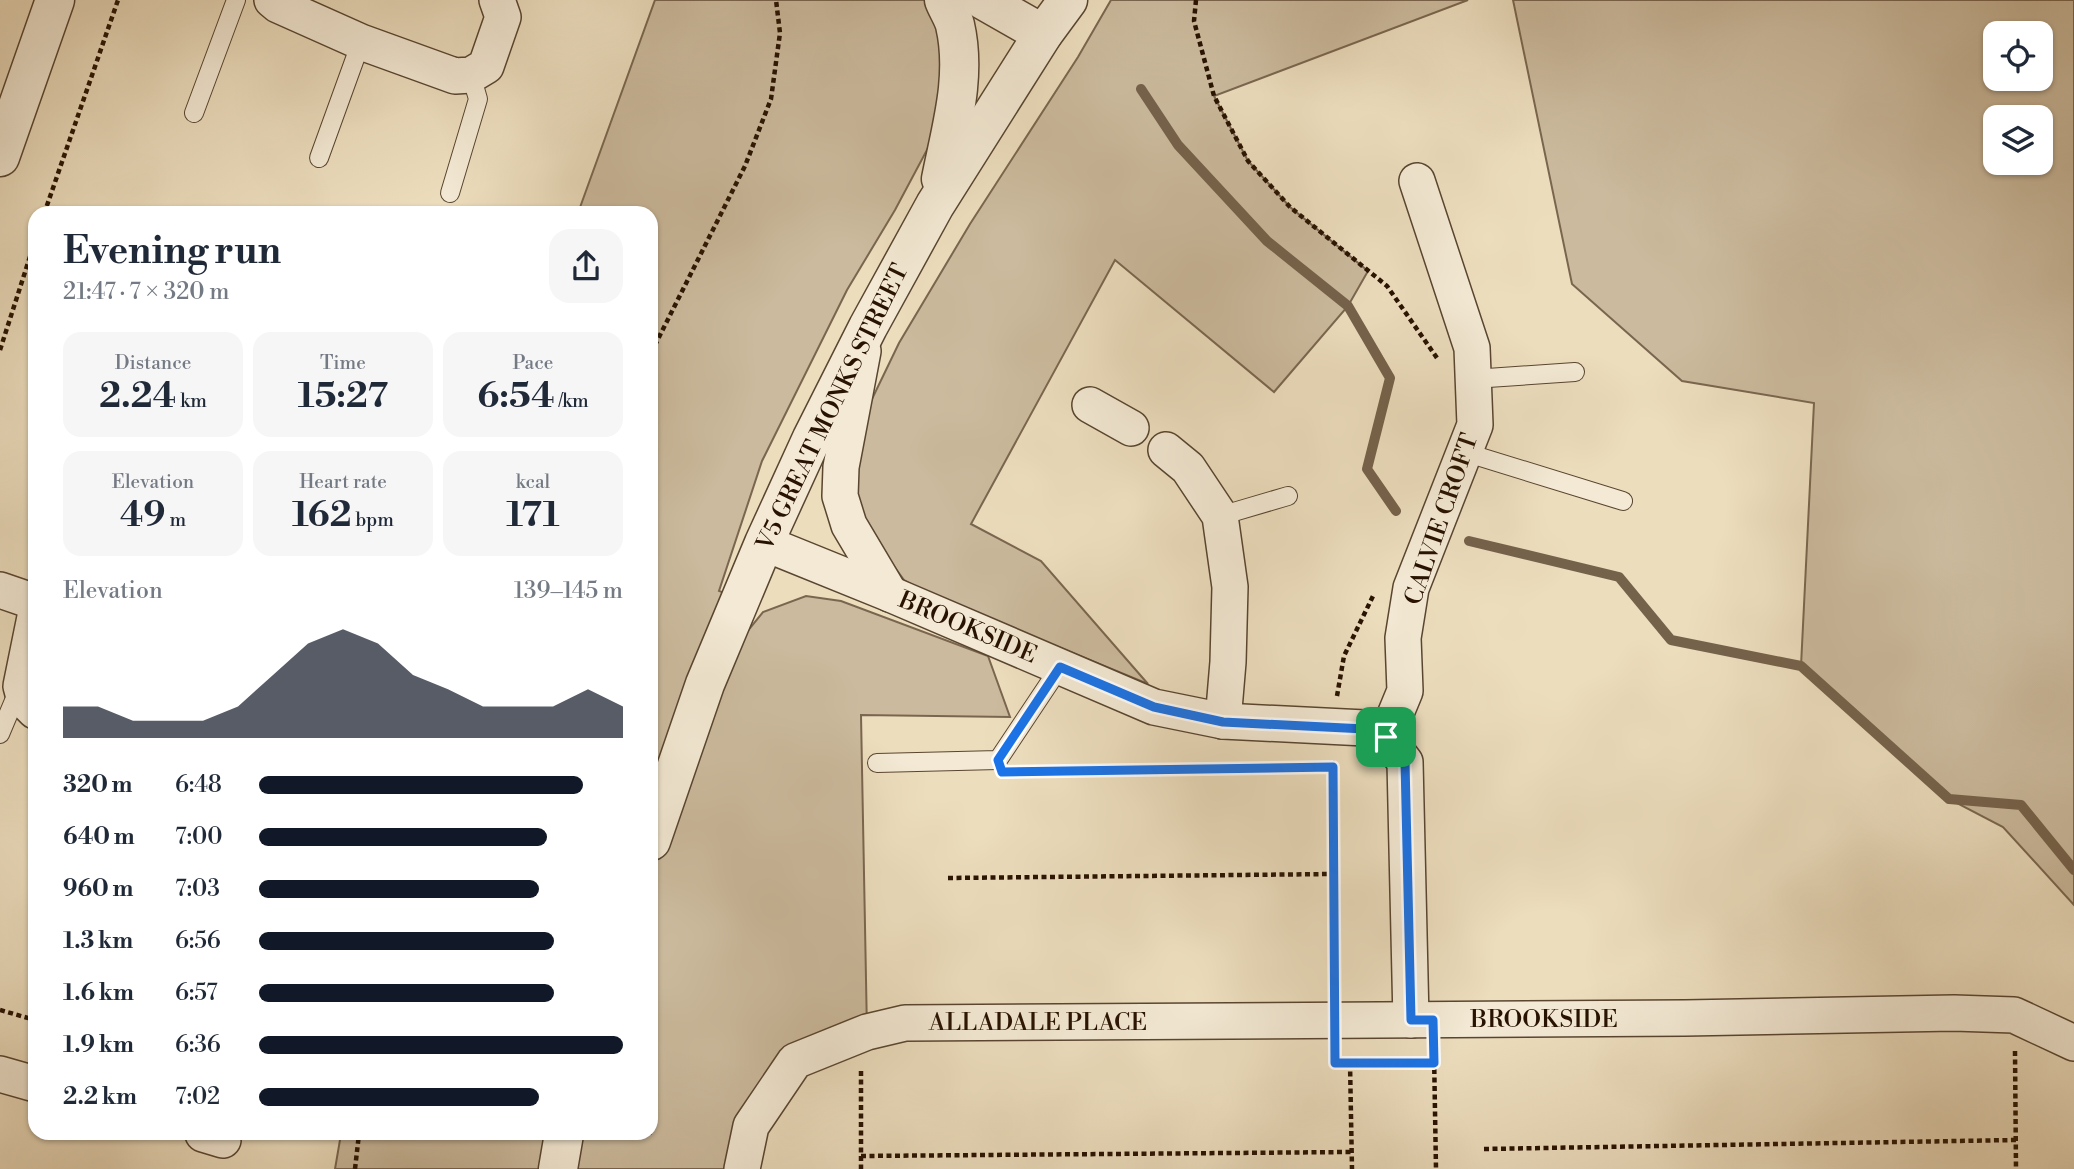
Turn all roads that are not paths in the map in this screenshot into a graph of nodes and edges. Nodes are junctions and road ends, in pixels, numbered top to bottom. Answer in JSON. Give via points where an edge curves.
{"nodes":[{"id":1,"x":55,"y":0,"type":"edge"},
{"id":2,"x":236,"y":0,"type":"edge"},
{"id":3,"x":271,"y":0,"type":"edge"},
{"id":4,"x":944,"y":0,"type":"edge"},
{"id":5,"x":983,"y":0,"type":"edge"},
{"id":6,"x":1068,"y":0,"type":"edge"},
{"id":7,"x":498,"y":1,"type":"edge"},
{"id":8,"x":1042,"y":34,"type":"junction"},
{"id":9,"x":361,"y":42,"type":"junction"},
{"id":10,"x":471,"y":75,"type":"junction"},
{"id":11,"x":194,"y":113,"type":"dead end"},
{"id":12,"x":0,"y":157,"type":"edge"},
{"id":13,"x":320,"y":158,"type":"dead end"},
{"id":14,"x":1417,"y":181,"type":"dead end"},
{"id":15,"x":450,"y":192,"type":"dead end"},
{"id":16,"x":935,"y":205,"type":"junction"},
{"id":17,"x":868,"y":327,"type":"junction"},
{"id":18,"x":1575,"y":372,"type":"dead end"},
{"id":19,"x":1457,"y":374,"type":"junction"},
{"id":20,"x":1090,"y":405,"type":"dead end"},
{"id":21,"x":1131,"y":428,"type":"dead end"},
{"id":22,"x":1166,"y":450,"type":"dead end"},
{"id":23,"x":1464,"y":452,"type":"junction"},
{"id":24,"x":1288,"y":496,"type":"dead end"},
{"id":25,"x":1623,"y":501,"type":"dead end"},
{"id":26,"x":1220,"y":516,"type":"junction"},
{"id":27,"x":764,"y":543,"type":"junction"},
{"id":28,"x":0,"y":590,"type":"edge"},
{"id":29,"x":890,"y":594,"type":"junction"},
{"id":30,"x":28,"y":600,"type":"edge"},
{"id":31,"x":1060,"y":667,"type":"junction"},
{"id":32,"x":28,"y":698,"type":"edge"},
{"id":33,"x":1223,"y":722,"type":"junction"},
{"id":34,"x":0,"y":734,"type":"edge"},
{"id":35,"x":1386,"y":737,"type":"junction"},
{"id":36,"x":877,"y":763,"type":"dead end"},
{"id":37,"x":658,"y":821,"type":"edge"},
{"id":38,"x":1422,"y":1020,"type":"junction"},
{"id":39,"x":2074,"y":1043,"type":"edge"},
{"id":40,"x":0,"y":1074,"type":"edge"},
{"id":41,"x":28,"y":1082,"type":"edge"},
{"id":42,"x":563,"y":1140,"type":"edge"},
{"id":43,"x":558,"y":1169,"type":"edge"},
{"id":44,"x":742,"y":1169,"type":"edge"}],
"edges":[{"from":1,"to":12,"type":"street"},
{"from":2,"to":11,"type":"lane"},
{"from":3,"to":9,"type":"street"},
{"from":4,"to":16,"type":"street","via":[[955,23],[960,63]]},
{"from":5,"to":8,"type":"street"},
{"from":6,"to":8,"type":"street","name":"V5 GREAT MONKS STREET"},
{"from":7,"to":10,"type":"street","via":[[503,17],[486,66]]},
{"from":8,"to":16,"type":"street","name":"V5 GREAT MONKS STREET"},
{"from":9,"to":10,"type":"street","via":[[455,76]]},
{"from":9,"to":13,"type":"lane"},
{"from":10,"to":15,"type":"lane","via":[[478,99]]},
{"from":14,"to":19,"type":"street","name":"CALVIE CROFT","via":[[1472,348]]},
{"from":16,"to":17,"type":"street","name":"V5 GREAT MONKS STREET"},
{"from":17,"to":27,"type":"street","name":"V5 GREAT MONKS STREET"},
{"from":17,"to":29,"type":"street","via":[[841,467],[840,496],[849,526]]},
{"from":18,"to":19,"type":"lane"},
{"from":19,"to":23,"type":"street","name":"CALVIE CROFT","via":[[1475,425]]},
{"from":20,"to":21,"type":"street"},
{"from":22,"to":26,"type":"street","via":[[1188,468]]},
{"from":23,"to":25,"type":"lane"},
{"from":23,"to":35,"type":"street","name":"CALVIE CROFT","via":[[1411,588],[1404,638],[1405,691]]},
{"from":24,"to":26,"type":"lane"},
{"from":26,"to":33,"type":"street","via":[[1230,587]]},
{"from":27,"to":29,"type":"street","name":"BROOKSIDE"},
{"from":27,"to":37,"type":"street","name":"V5 GREAT MONKS STREET","via":[[705,684]]},
{"from":28,"to":30,"type":"street"},
{"from":29,"to":31,"type":"street","name":"BROOKSIDE"},
{"from":31,"to":33,"type":"street","name":"BROOKSIDE","via":[[1154,707]]},
{"from":31,"to":36,"type":"lane","via":[[998,760]]},
{"from":32,"to":34,"type":"lane"},
{"from":33,"to":35,"type":"street","name":"BROOKSIDE","via":[[1365,729]]},
{"from":35,"to":38,"type":"street","via":[[1405,762]]},
{"from":38,"to":39,"type":"street","name":"BROOKSIDE","via":[[2014,1015]]},
{"from":38,"to":44,"type":"street","name":"ALLADALE PLACE","via":[[905,1023],[794,1061],[751,1126]]},
{"from":40,"to":41,"type":"street"},
{"from":42,"to":43,"type":"street"}]}
